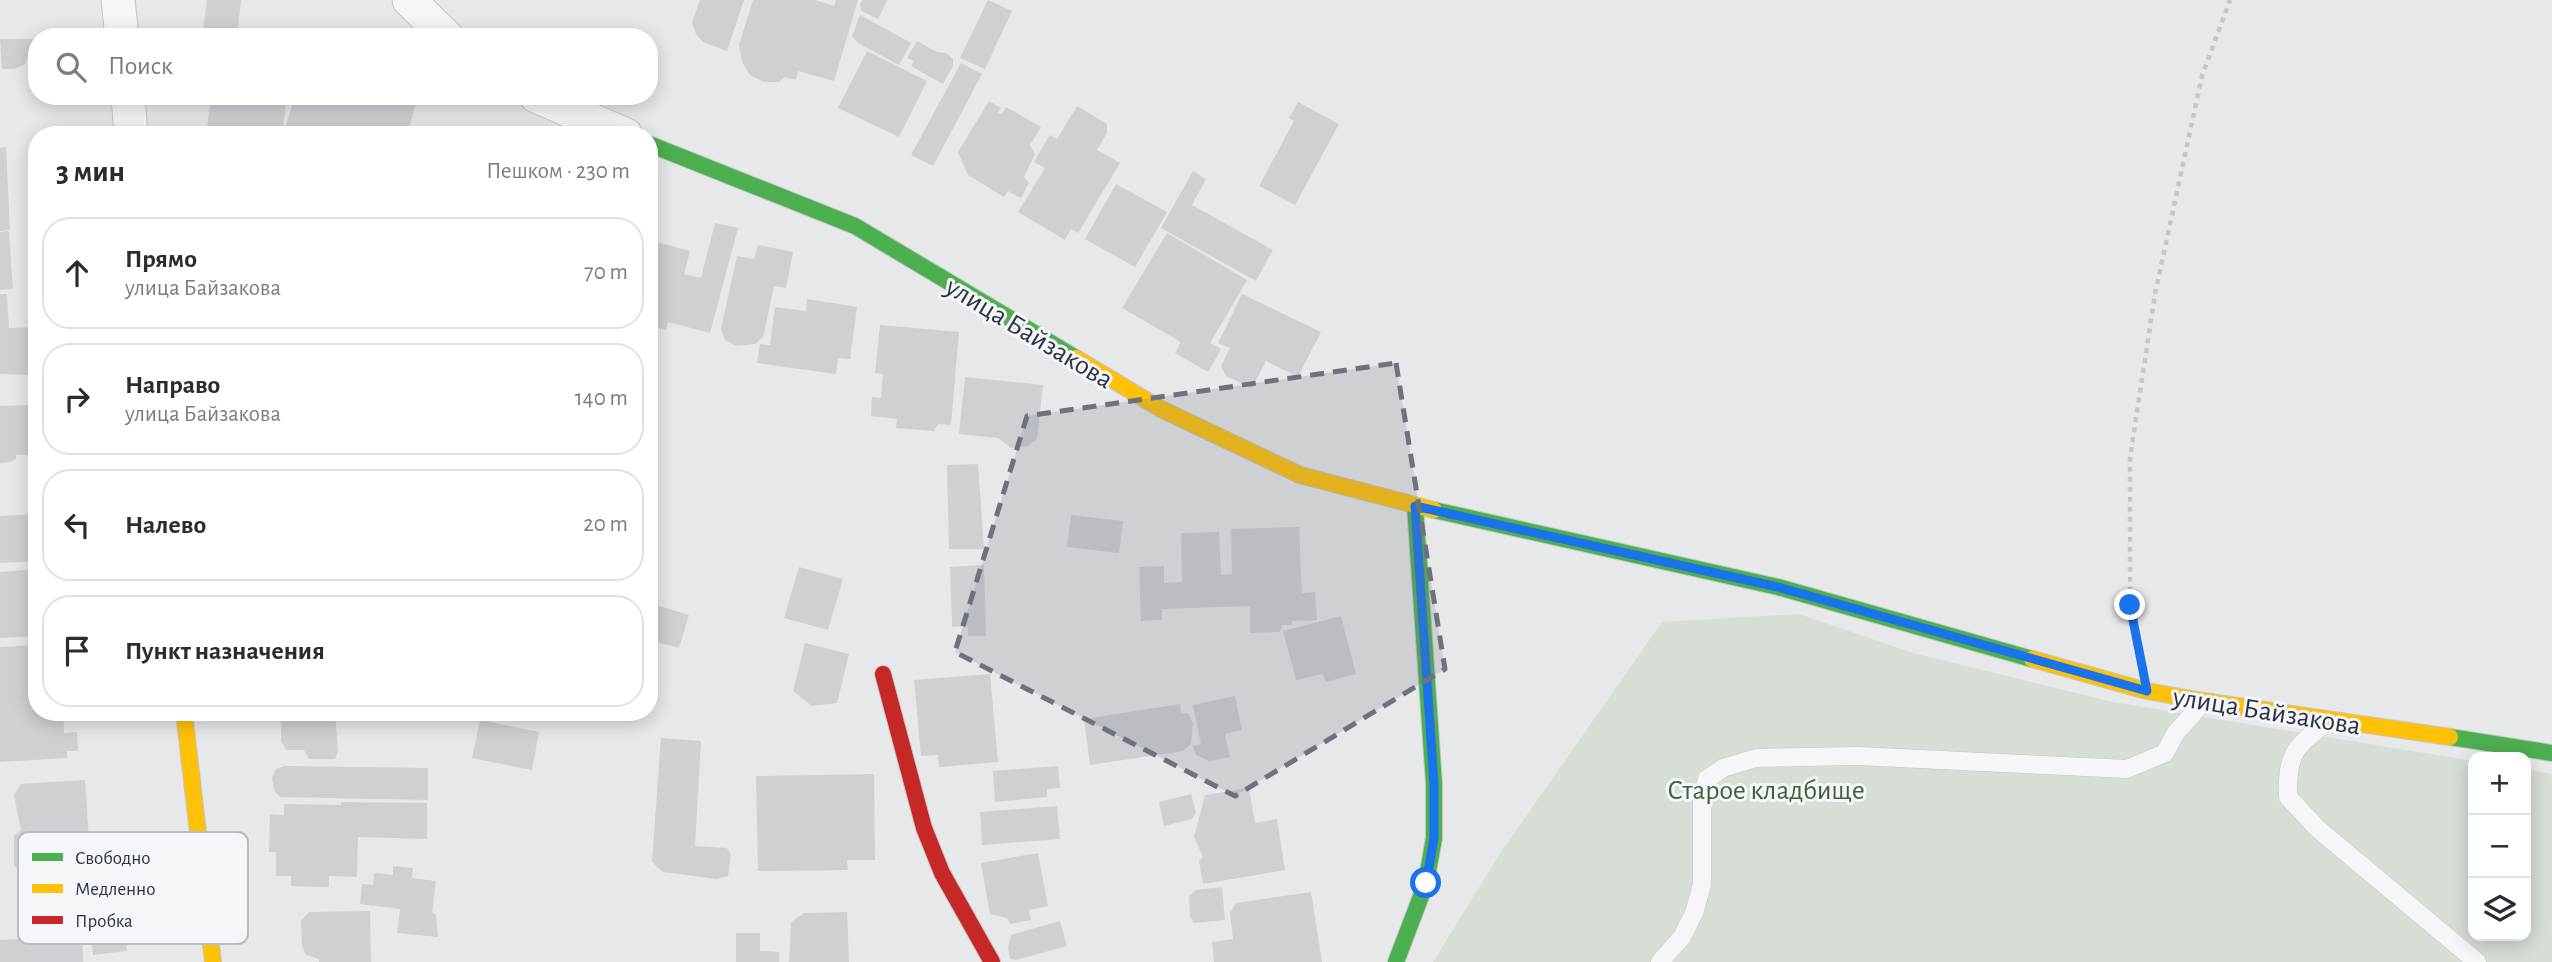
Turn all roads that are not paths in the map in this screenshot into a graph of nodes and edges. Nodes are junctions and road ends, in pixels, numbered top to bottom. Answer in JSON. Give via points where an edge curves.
{"nodes":[{"id":1,"x":118,"y":0,"type":"edge"},
{"id":2,"x":409,"y":0,"type":"edge"},
{"id":3,"x":120,"y":28,"type":"edge"},
{"id":4,"x":438,"y":28,"type":"edge"},
{"id":5,"x":129,"y":105,"type":"edge"},
{"id":6,"x":557,"y":105,"type":"edge"},
{"id":7,"x":130,"y":126,"type":"edge"},
{"id":8,"x":605,"y":126,"type":"edge"},
{"id":9,"x":658,"y":148,"type":"edge"},
{"id":10,"x":1415,"y":506,"type":"junction"},
{"id":11,"x":883,"y":674,"type":"dead end"},
{"id":12,"x":2203,"y":702,"type":"junction"},
{"id":13,"x":2329,"y":720,"type":"junction"},
{"id":14,"x":185,"y":721,"type":"edge"},
{"id":15,"x":2552,"y":753,"type":"edge"},
{"id":16,"x":198,"y":832,"type":"edge"},
{"id":17,"x":211,"y":944,"type":"edge"},
{"id":18,"x":213,"y":962,"type":"edge"},
{"id":19,"x":992,"y":962,"type":"edge"},
{"id":20,"x":1396,"y":962,"type":"edge"},
{"id":21,"x":1660,"y":962,"type":"edge"},
{"id":22,"x":2477,"y":962,"type":"edge"}],
"edges":[{"from":1,"to":3,"type":"street"},
{"from":2,"to":4,"type":"street"},
{"from":5,"to":7,"type":"street"},
{"from":6,"to":8,"type":"street"},
{"from":9,"to":10,"type":"street","name":"улица Байзакова","via":[[855,226],[1161,409],[1300,475]]},
{"from":10,"to":12,"type":"street","name":"улица Байзакова","via":[[1778,587],[2147,691]]},
{"from":10,"to":20,"type":"street","via":[[1434,838],[1426,883]]},
{"from":11,"to":19,"type":"street","via":[[923,828],[942,873]]},
{"from":12,"to":13,"type":"street","name":"улица Байзакова"},
{"from":12,"to":21,"type":"lane","via":[[2165,753],[2127,769],[1858,756],[1756,758],[1723,768],[1707,779],[1702,799],[1702,885],[1694,914],[1682,937]]},
{"from":13,"to":15,"type":"street","name":"улица Байзакова"},
{"from":13,"to":22,"type":"lane","via":[[2296,747],[2287,766],[2288,797],[2318,829]]},
{"from":14,"to":16,"type":"street"},
{"from":17,"to":18,"type":"street"}]}
